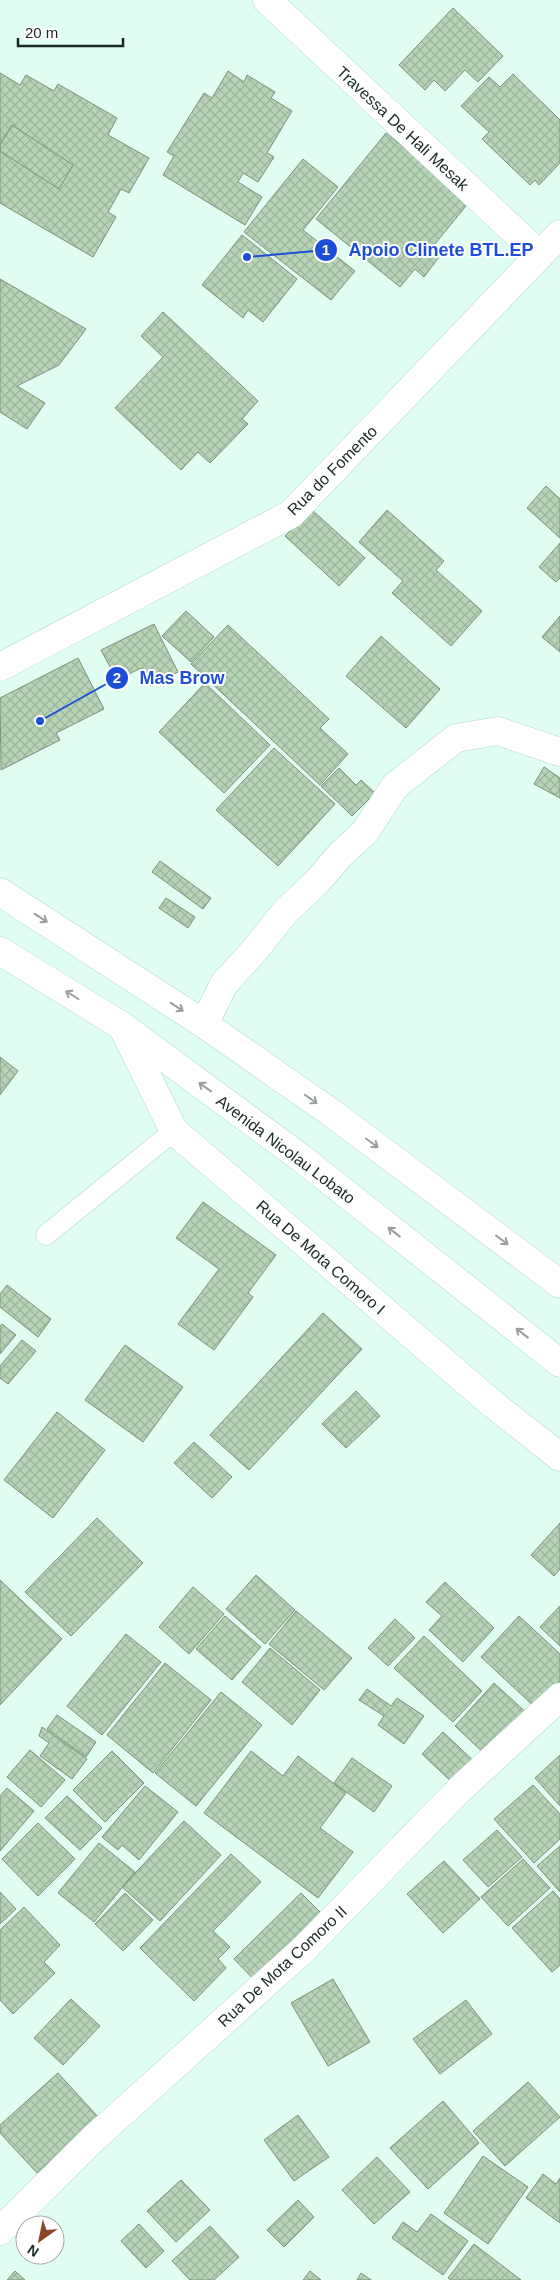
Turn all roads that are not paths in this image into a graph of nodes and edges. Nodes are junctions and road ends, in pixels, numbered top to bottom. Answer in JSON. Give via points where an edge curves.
{"nodes":[{"id":1,"x":267,"y":0,"type":"edge"},
{"id":2,"x":560,"y":234,"type":"edge"},
{"id":3,"x":540,"y":255,"type":"junction"},
{"id":4,"x":0,"y":667,"type":"edge"},
{"id":5,"x":560,"y":752,"type":"edge"},
{"id":6,"x":0,"y":892,"type":"edge"},
{"id":7,"x":0,"y":951,"type":"edge"},
{"id":8,"x":204,"y":1024,"type":"junction"},
{"id":9,"x":122,"y":1026,"type":"junction"},
{"id":10,"x":174,"y":1131,"type":"junction"},
{"id":11,"x":46,"y":1236,"type":"dead end"},
{"id":12,"x":560,"y":1284,"type":"edge"},
{"id":13,"x":560,"y":1363,"type":"edge"},
{"id":14,"x":560,"y":1457,"type":"edge"},
{"id":15,"x":560,"y":1697,"type":"edge"},
{"id":16,"x":0,"y":2231,"type":"edge"}],
"edges":[{"from":1,"to":3,"type":"street","name":"Travessa De Hali Mesak"},
{"from":2,"to":3,"type":"street","name":"Rua do Fomento"},
{"from":3,"to":4,"type":"street","name":"Rua do Fomento","via":[[291,514]]},
{"from":5,"to":8,"type":"street","via":[[498,731],[456,738],[395,786],[365,832],[286,911],[224,984]]},
{"from":6,"to":8,"type":"street","one_way":true},
{"from":9,"to":7,"type":"street","name":"Avenida Nicolau Lobato","one_way":true},
{"from":8,"to":12,"type":"street","one_way":true,"via":[[333,1114]]},
{"from":9,"to":10,"type":"street","name":"Rua De Mota Comoro I"},
{"from":13,"to":9,"type":"street","name":"Avenida Nicolau Lobato","one_way":true,"via":[[301,1158]]},
{"from":10,"to":11,"type":"lane"},
{"from":10,"to":14,"type":"street","name":"Rua De Mota Comoro I","via":[[494,1405]]},
{"from":15,"to":16,"type":"street","name":"Rua De Mota Comoro II","via":[[460,1789],[304,1949],[94,2138]]}]}
